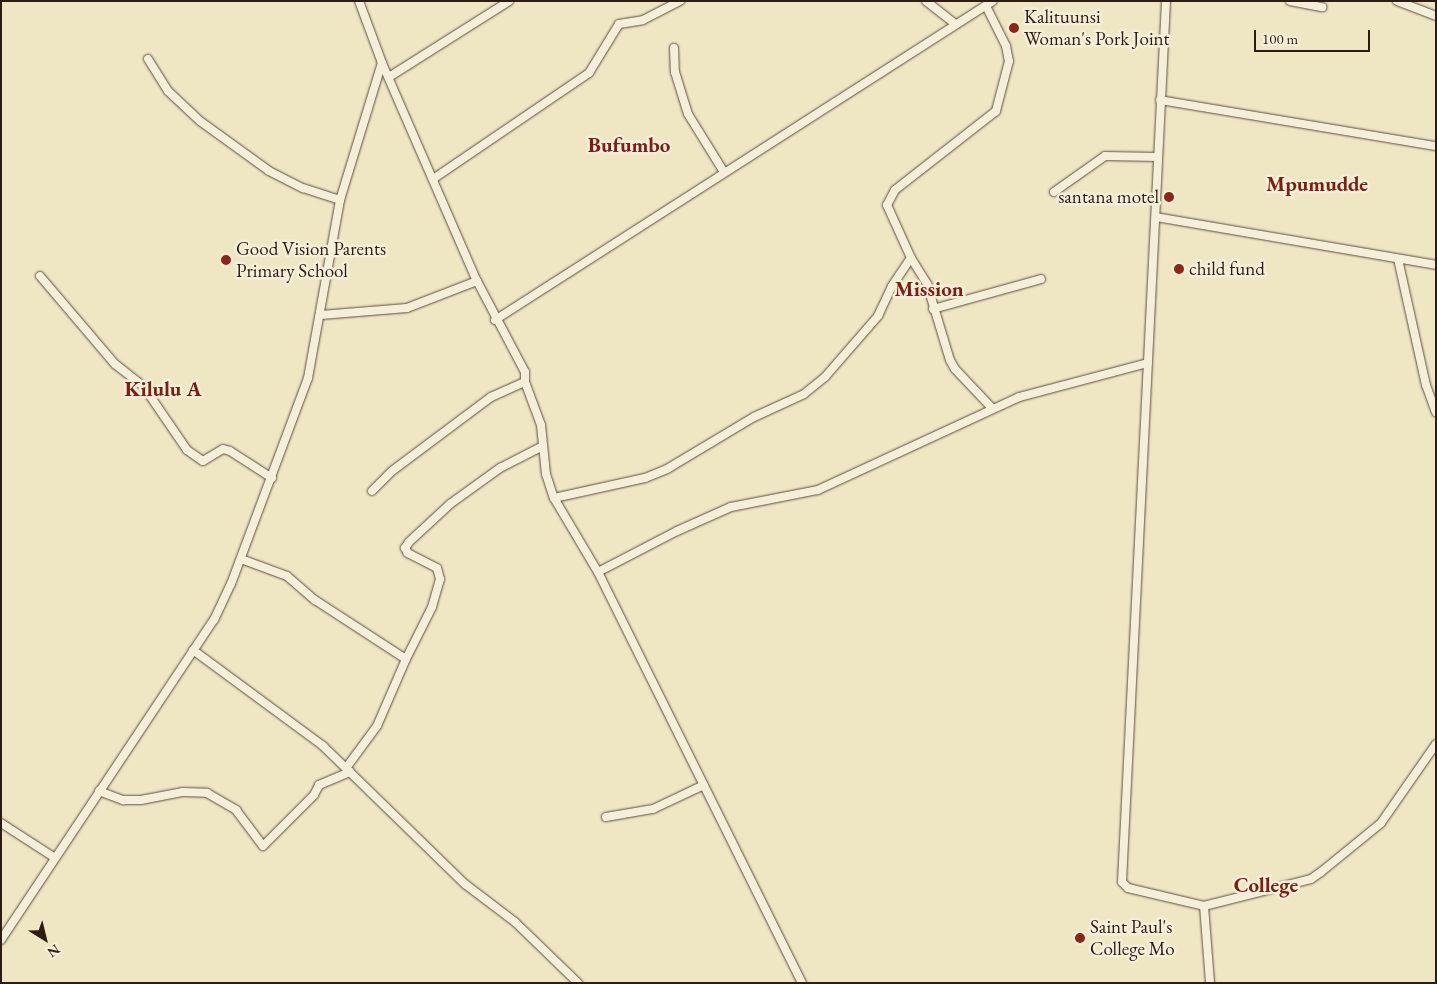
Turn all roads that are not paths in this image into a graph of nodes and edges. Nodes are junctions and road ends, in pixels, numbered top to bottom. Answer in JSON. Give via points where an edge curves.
{"nodes":[{"id":1,"x":359,"y":1,"type":"edge"},
{"id":2,"x":508,"y":1,"type":"edge"},
{"id":3,"x":680,"y":1,"type":"edge"},
{"id":4,"x":926,"y":1,"type":"edge"},
{"id":5,"x":993,"y":1,"type":"edge"},
{"id":6,"x":1166,"y":1,"type":"edge"},
{"id":7,"x":1290,"y":1,"type":"edge"},
{"id":8,"x":1397,"y":1,"type":"edge"},
{"id":9,"x":986,"y":6,"type":"junction"},
{"id":10,"x":1322,"y":7,"type":"dead end"},
{"id":11,"x":1436,"y":16,"type":"edge"},
{"id":12,"x":955,"y":24,"type":"junction"},
{"id":13,"x":674,"y":48,"type":"dead end"},
{"id":14,"x":148,"y":59,"type":"dead end"},
{"id":15,"x":382,"y":63,"type":"junction"},
{"id":16,"x":389,"y":77,"type":"junction"},
{"id":17,"x":1160,"y":100,"type":"junction"},
{"id":18,"x":1436,"y":146,"type":"edge"},
{"id":19,"x":1158,"y":157,"type":"junction"},
{"id":20,"x":724,"y":172,"type":"junction"},
{"id":21,"x":433,"y":179,"type":"junction"},
{"id":22,"x":1054,"y":192,"type":"dead end"},
{"id":23,"x":340,"y":200,"type":"junction"},
{"id":24,"x":1156,"y":217,"type":"junction"},
{"id":25,"x":911,"y":258,"type":"junction"},
{"id":26,"x":1398,"y":259,"type":"junction"},
{"id":27,"x":1436,"y":265,"type":"edge"},
{"id":28,"x":40,"y":276,"type":"dead end"},
{"id":29,"x":1041,"y":280,"type":"dead end"},
{"id":30,"x":477,"y":281,"type":"junction"},
{"id":31,"x":933,"y":309,"type":"junction"},
{"id":32,"x":322,"y":315,"type":"junction"},
{"id":33,"x":495,"y":320,"type":"junction"},
{"id":34,"x":1148,"y":363,"type":"junction"},
{"id":35,"x":524,"y":382,"type":"junction"},
{"id":36,"x":992,"y":408,"type":"junction"},
{"id":37,"x":1436,"y":412,"type":"edge"},
{"id":38,"x":543,"y":446,"type":"junction"},
{"id":39,"x":272,"y":478,"type":"junction"},
{"id":40,"x":372,"y":491,"type":"dead end"},
{"id":41,"x":554,"y":498,"type":"junction"},
{"id":42,"x":241,"y":559,"type":"junction"},
{"id":43,"x":598,"y":572,"type":"junction"},
{"id":44,"x":193,"y":650,"type":"junction"},
{"id":45,"x":406,"y":659,"type":"junction"},
{"id":46,"x":1436,"y":744,"type":"edge"},
{"id":47,"x":348,"y":770,"type":"junction"},
{"id":48,"x":704,"y":784,"type":"junction"},
{"id":49,"x":99,"y":791,"type":"junction"},
{"id":50,"x":606,"y":817,"type":"dead end"},
{"id":51,"x":1,"y":823,"type":"edge"},
{"id":52,"x":55,"y":858,"type":"junction"},
{"id":53,"x":1204,"y":906,"type":"junction"},
{"id":54,"x":1,"y":940,"type":"edge"},
{"id":55,"x":578,"y":983,"type":"edge"},
{"id":56,"x":802,"y":983,"type":"edge"},
{"id":57,"x":1210,"y":983,"type":"edge"}],
"edges":[{"from":1,"to":15,"type":"street"},
{"from":2,"to":16,"type":"street"},
{"from":3,"to":21,"type":"street","via":[[643,20],[619,24],[589,73]]},
{"from":4,"to":12,"type":"street"},
{"from":5,"to":9,"type":"street"},
{"from":6,"to":17,"type":"street"},
{"from":7,"to":10,"type":"street"},
{"from":8,"to":11,"type":"street"},
{"from":9,"to":12,"type":"street"},
{"from":9,"to":25,"type":"street","via":[[1006,46],[1009,62],[1004,86],[996,111],[988,121],[894,190],[890,197],[888,205]]},
{"from":12,"to":20,"type":"street"},
{"from":13,"to":20,"type":"street","via":[[675,72],[688,114]]},
{"from":14,"to":23,"type":"street","via":[[168,91],[200,121],[269,171],[303,188]]},
{"from":15,"to":16,"type":"street"},
{"from":15,"to":23,"type":"street"},
{"from":16,"to":21,"type":"street"},
{"from":17,"to":18,"type":"street"},
{"from":17,"to":19,"type":"street"},
{"from":19,"to":22,"type":"street","via":[[1105,156]]},
{"from":19,"to":24,"type":"street"},
{"from":20,"to":33,"type":"street"},
{"from":21,"to":30,"type":"street"},
{"from":23,"to":32,"type":"street"},
{"from":24,"to":26,"type":"street"},
{"from":24,"to":34,"type":"street"},
{"from":25,"to":31,"type":"street","via":[[926,284]]},
{"from":25,"to":41,"type":"street","via":[[892,286],[878,316],[825,377],[804,394],[754,417],[668,469],[645,478]]},
{"from":26,"to":27,"type":"street"},
{"from":26,"to":37,"type":"street","via":[[1426,385]]},
{"from":28,"to":39,"type":"street","via":[[115,364],[144,387],[187,450],[203,461],[223,449],[230,451]]},
{"from":29,"to":31,"type":"street"},
{"from":30,"to":32,"type":"street","via":[[407,308]]},
{"from":30,"to":33,"type":"street"},
{"from":31,"to":36,"type":"street","via":[[955,370]]},
{"from":32,"to":39,"type":"street","via":[[308,378]]},
{"from":33,"to":35,"type":"street","via":[[521,364]]},
{"from":34,"to":36,"type":"street","via":[[1019,397]]},
{"from":34,"to":53,"type":"street","via":[[1122,882],[1128,888]]},
{"from":35,"to":38,"type":"street","via":[[535,406]]},
{"from":35,"to":40,"type":"street","via":[[491,397],[392,471]]},
{"from":36,"to":43,"type":"street","via":[[857,474],[818,490],[731,507]]},
{"from":38,"to":41,"type":"street","via":[[546,474]]},
{"from":38,"to":45,"type":"street","via":[[500,468],[450,504],[405,548],[408,553],[437,568],[440,579],[432,607]]},
{"from":39,"to":42,"type":"street"},
{"from":41,"to":43,"type":"street"},
{"from":42,"to":44,"type":"street","via":[[214,620]]},
{"from":42,"to":45,"type":"street","via":[[287,576],[315,600]]},
{"from":43,"to":48,"type":"street"},
{"from":44,"to":47,"type":"street","via":[[277,710]]},
{"from":44,"to":49,"type":"street"},
{"from":45,"to":47,"type":"street","via":[[377,726]]},
{"from":46,"to":53,"type":"street","via":[[1381,823],[1311,879]]},
{"from":47,"to":49,"type":"street","via":[[318,786],[314,795],[263,846],[236,810],[207,793],[195,791],[132,800]]},
{"from":47,"to":55,"type":"street","via":[[465,884],[515,922]]},
{"from":48,"to":50,"type":"street","via":[[653,808]]},
{"from":48,"to":56,"type":"street"},
{"from":49,"to":52,"type":"street"},
{"from":51,"to":52,"type":"street"},
{"from":52,"to":54,"type":"street"},
{"from":53,"to":57,"type":"street"}]}
